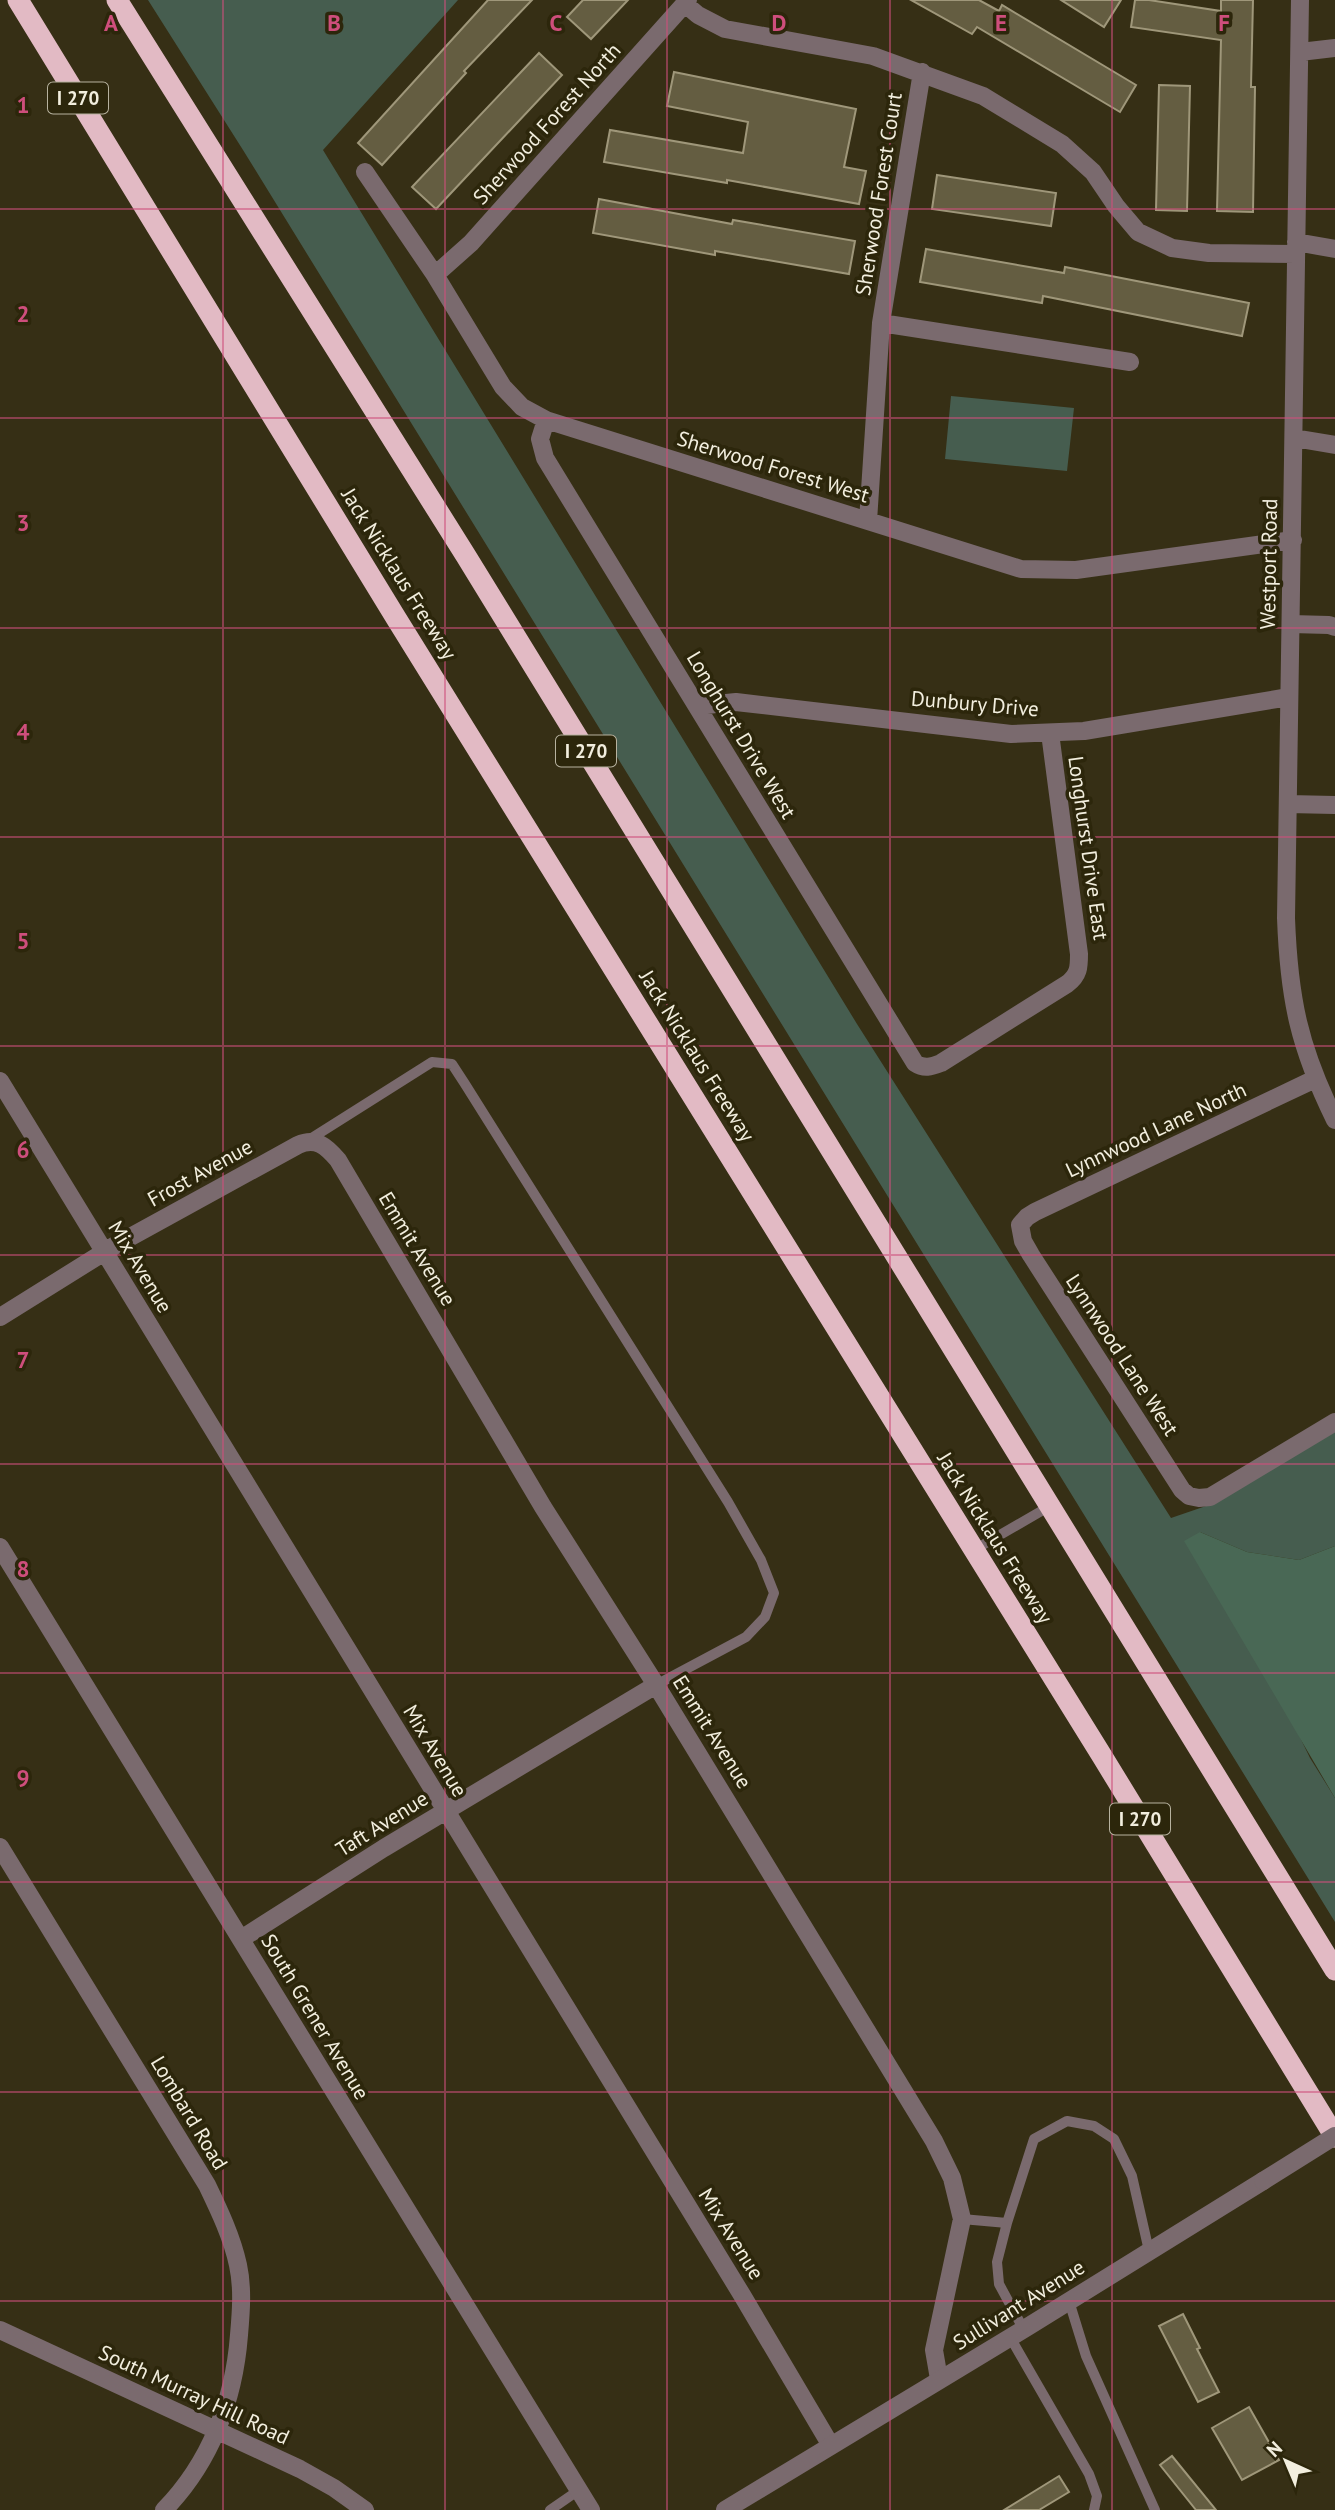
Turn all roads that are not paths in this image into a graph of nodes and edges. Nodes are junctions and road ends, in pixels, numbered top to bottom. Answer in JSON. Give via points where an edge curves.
{"nodes":[{"id":1,"x":4,"y":0,"type":"edge"},
{"id":2,"x":18,"y":0,"type":"edge"},
{"id":3,"x":117,"y":0,"type":"edge"},
{"id":4,"x":1300,"y":0,"type":"edge"},
{"id":5,"x":687,"y":2,"type":"edge"},
{"id":6,"x":1335,"y":48,"type":"edge"},
{"id":7,"x":1300,"y":52,"type":"junction"},
{"id":8,"x":922,"y":72,"type":"junction"},
{"id":9,"x":365,"y":172,"type":"dead end"},
{"id":10,"x":138,"y":196,"type":"junction"},
{"id":11,"x":1296,"y":248,"type":"junction"},
{"id":12,"x":1335,"y":249,"type":"edge"},
{"id":13,"x":435,"y":275,"type":"junction"},
{"id":14,"x":881,"y":323,"type":"junction"},
{"id":15,"x":1130,"y":362,"type":"dead end"},
{"id":16,"x":546,"y":421,"type":"junction"},
{"id":17,"x":1294,"y":438,"type":"junction"},
{"id":18,"x":1335,"y":445,"type":"edge"},
{"id":19,"x":868,"y":521,"type":"junction"},
{"id":20,"x":1293,"y":540,"type":"junction"},
{"id":21,"x":1291,"y":624,"type":"junction"},
{"id":22,"x":1335,"y":627,"type":"edge"},
{"id":23,"x":1289,"y":697,"type":"junction"},
{"id":24,"x":697,"y":706,"type":"junction"},
{"id":25,"x":1050,"y":733,"type":"junction"},
{"id":26,"x":1288,"y":804,"type":"junction"},
{"id":27,"x":1335,"y":805,"type":"edge"},
{"id":28,"x":1079,"y":970,"type":"joint"},
{"id":29,"x":1315,"y":1079,"type":"junction"},
{"id":30,"x":0,"y":1081,"type":"edge"},
{"id":31,"x":1335,"y":1120,"type":"edge"},
{"id":32,"x":312,"y":1141,"type":"junction"},
{"id":33,"x":1020,"y":1225,"type":"joint"},
{"id":34,"x":105,"y":1252,"type":"junction"},
{"id":35,"x":0,"y":1317,"type":"edge"},
{"id":36,"x":1335,"y":1422,"type":"edge"},
{"id":37,"x":1050,"y":1506,"type":"junction"},
{"id":38,"x":0,"y":1547,"type":"edge"},
{"id":39,"x":974,"y":1550,"type":"junction"},
{"id":40,"x":656,"y":1685,"type":"junction"},
{"id":41,"x":445,"y":1811,"type":"junction"},
{"id":42,"x":0,"y":1847,"type":"edge"},
{"id":43,"x":241,"y":1939,"type":"junction"},
{"id":44,"x":1335,"y":1970,"type":"edge"},
{"id":45,"x":1335,"y":2137,"type":"edge"},
{"id":46,"x":962,"y":2219,"type":"junction"},
{"id":47,"x":1007,"y":2223,"type":"junction"},
{"id":48,"x":1149,"y":2251,"type":"junction"},
{"id":49,"x":1069,"y":2301,"type":"junction"},
{"id":50,"x":0,"y":2330,"type":"edge"},
{"id":51,"x":1017,"y":2333,"type":"junction"},
{"id":52,"x":939,"y":2379,"type":"junction"},
{"id":53,"x":217,"y":2431,"type":"junction"},
{"id":54,"x":830,"y":2444,"type":"junction"},
{"id":55,"x":579,"y":2490,"type":"junction"},
{"id":56,"x":164,"y":2510,"type":"edge"},
{"id":57,"x":365,"y":2510,"type":"edge"},
{"id":58,"x":550,"y":2510,"type":"edge"},
{"id":59,"x":591,"y":2510,"type":"edge"},
{"id":60,"x":725,"y":2510,"type":"edge"},
{"id":61,"x":1094,"y":2510,"type":"edge"},
{"id":62,"x":1155,"y":2510,"type":"edge"}],
"edges":[{"from":1,"to":10,"type":"highway"},
{"from":2,"to":10,"type":"highway","name":"Jack Nicklaus Freeway","number":"I 270"},
{"from":3,"to":37,"type":"highway","number":"I 270","via":[[459,544]]},
{"from":4,"to":7,"type":"street","name":"Westport Road"},
{"from":5,"to":8,"type":"street","via":[[698,15],[725,29],[873,56]]},
{"from":5,"to":13,"type":"street","name":"Sherwood Forest North","via":[[471,243]]},
{"from":6,"to":7,"type":"street"},
{"from":7,"to":11,"type":"street","name":"Westport Road"},
{"from":8,"to":11,"type":"street","via":[[984,96],[1062,144],[1093,172],[1138,232],[1172,248],[1209,253]]},
{"from":8,"to":14,"type":"street","name":"Sherwood Forest Court"},
{"from":9,"to":13,"type":"street","name":"Sherwood Forest West"},
{"from":10,"to":39,"type":"highway","name":"Jack Nicklaus Freeway","number":"I 270"},
{"from":11,"to":12,"type":"street"},
{"from":11,"to":17,"type":"street","name":"Westport Road"},
{"from":13,"to":16,"type":"street","name":"Sherwood Forest West","via":[[503,387],[522,407]]},
{"from":14,"to":15,"type":"street","name":"Sherwood Forest Court"},
{"from":14,"to":19,"type":"street","name":"Sherwood Forest Court"},
{"from":16,"to":19,"type":"street","name":"Sherwood Forest West"},
{"from":16,"to":24,"type":"street","name":"Longhurst Drive West","via":[[540,439],[545,458]]},
{"from":17,"to":18,"type":"street"},
{"from":17,"to":20,"type":"street","name":"Westport Road"},
{"from":19,"to":20,"type":"street","name":"Sherwood Forest West","via":[[1021,569],[1076,570]]},
{"from":20,"to":21,"type":"street","name":"Westport Road"},
{"from":21,"to":22,"type":"street"},
{"from":21,"to":23,"type":"street","name":"Westport Road"},
{"from":23,"to":25,"type":"street","name":"Dunbury Drive"},
{"from":23,"to":26,"type":"street","name":"Westport Road"},
{"from":24,"to":25,"type":"street","name":"Dunbury Drive","via":[[736,702],[1011,734]]},
{"from":24,"to":28,"type":"street","name":"Longhurst Drive West","via":[[915,1063],[921,1067],[941,1063],[1067,984]]},
{"from":25,"to":28,"type":"street","name":"Longhurst Drive East"},
{"from":26,"to":27,"type":"street"},
{"from":26,"to":29,"type":"street","name":"Westport Road","via":[[1288,959],[1301,1040]]},
{"from":29,"to":31,"type":"street","name":"Westport Road"},
{"from":29,"to":33,"type":"street","name":"Lynnwood Lane North","via":[[1035,1212]]},
{"from":30,"to":34,"type":"street","name":"Mix Avenue"},
{"from":32,"to":34,"type":"street","name":"Frost Avenue"},
{"from":32,"to":40,"type":"street","name":"Emmit Avenue","via":[[329,1149],[338,1160],[543,1507]]},
{"from":32,"to":40,"type":"lane","via":[[432,1062],[452,1063],[728,1502],[774,1593],[765,1617],[746,1637]]},
{"from":33,"to":36,"type":"street","name":"Lynnwood Lane West","via":[[1027,1248],[1189,1496],[1210,1497]]},
{"from":34,"to":35,"type":"street","name":"Frost Avenue"},
{"from":34,"to":41,"type":"street","name":"Mix Avenue"},
{"from":37,"to":39,"type":"lane"},
{"from":37,"to":44,"type":"highway","number":"I 270"},
{"from":38,"to":43,"type":"street","name":"South Grener Avenue"},
{"from":39,"to":45,"type":"highway","name":"Jack Nicklaus Freeway","number":"I 270"},
{"from":40,"to":41,"type":"street","name":"Taft Avenue"},
{"from":40,"to":46,"type":"street","name":"Emmit Avenue","via":[[934,2141],[952,2178]]},
{"from":41,"to":43,"type":"street","name":"Taft Avenue"},
{"from":41,"to":54,"type":"street","name":"Mix Avenue"},
{"from":42,"to":53,"type":"street","name":"Lombard Road","via":[[207,2185],[232,2245],[241,2314],[236,2371]]},
{"from":43,"to":55,"type":"street","name":"South Grener Avenue"},
{"from":45,"to":48,"type":"street","name":"Sullivant Avenue","bridge":true},
{"from":46,"to":47,"type":"lane"},
{"from":46,"to":52,"type":"street","name":"Emmit Avenue","via":[[934,2350]]},
{"from":47,"to":48,"type":"lane","via":[[1034,2139],[1067,2121],[1094,2126],[1114,2139],[1132,2176]]},
{"from":47,"to":51,"type":"lane","via":[[998,2262],[999,2284]]},
{"from":48,"to":49,"type":"street","name":"Sullivant Avenue"},
{"from":49,"to":51,"type":"street","name":"Sullivant Avenue"},
{"from":49,"to":62,"type":"lane","via":[[1086,2356]]},
{"from":50,"to":53,"type":"street","name":"South Murray Hill Road"},
{"from":51,"to":52,"type":"street","name":"Sullivant Avenue"},
{"from":51,"to":61,"type":"lane","via":[[1089,2474],[1097,2496]]},
{"from":52,"to":54,"type":"street","name":"Sullivant Avenue"},
{"from":53,"to":56,"type":"street","name":"Lombard Road"},
{"from":53,"to":57,"type":"street","name":"South Murray Hill Road","via":[[300,2469]]},
{"from":54,"to":60,"type":"street","name":"Sullivant Avenue"},
{"from":55,"to":58,"type":"lane"},
{"from":55,"to":59,"type":"street","name":"South Grener Avenue"}]}
